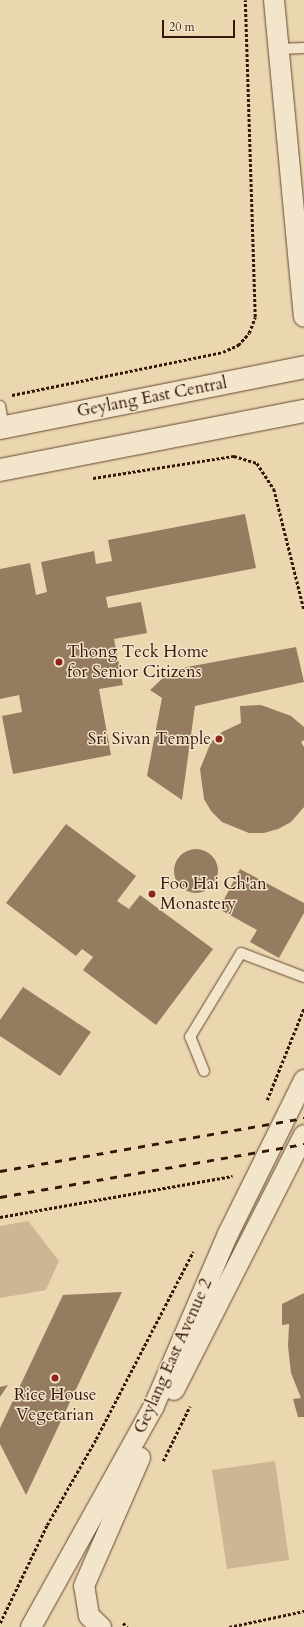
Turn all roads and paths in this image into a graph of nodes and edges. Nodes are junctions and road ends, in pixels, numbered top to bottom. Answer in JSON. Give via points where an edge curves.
{"nodes":[{"id":1,"x":245,"y":0,"type":"edge"},
{"id":2,"x":274,"y":0,"type":"edge"},
{"id":3,"x":304,"y":48,"type":"edge"},
{"id":4,"x":277,"y":49,"type":"junction"},
{"id":5,"x":304,"y":317,"type":"edge"},
{"id":6,"x":304,"y":367,"type":"edge"},
{"id":7,"x":8,"y":396,"type":"dead end"},
{"id":8,"x":304,"y":411,"type":"edge"},
{"id":9,"x":1,"y":420,"type":"edge"},
{"id":10,"x":0,"y":470,"type":"edge"},
{"id":11,"x":86,"y":479,"type":"dead end"},
{"id":12,"x":304,"y":609,"type":"edge"},
{"id":13,"x":304,"y":977,"type":"edge"},
{"id":14,"x":304,"y":1008,"type":"edge"},
{"id":15,"x":204,"y":1071,"type":"dead end"},
{"id":16,"x":304,"y":1080,"type":"edge"},
{"id":17,"x":265,"y":1105,"type":"dead end"},
{"id":18,"x":304,"y":1135,"type":"edge"},
{"id":19,"x":230,"y":1183,"type":"dead end"},
{"id":20,"x":0,"y":1217,"type":"edge"},
{"id":21,"x":197,"y":1245,"type":"dead end"},
{"id":22,"x":304,"y":1611,"type":"edge"},
{"id":23,"x":0,"y":1623,"type":"edge"},
{"id":24,"x":31,"y":1627,"type":"edge"},
{"id":25,"x":101,"y":1627,"type":"edge"},
{"id":26,"x":229,"y":1627,"type":"edge"}],
"edges":[{"from":1,"to":7,"type":"path","via":[[255,317],[249,333],[238,345],[223,352]]},
{"from":2,"to":4,"type":"street"},
{"from":3,"to":4,"type":"lane"},
{"from":4,"to":5,"type":"street"},
{"from":6,"to":9,"type":"main road","name":"Geylang East Central"},
{"from":8,"to":10,"type":"main road"},
{"from":11,"to":12,"type":"path","via":[[234,456],[257,464],[274,489]]},
{"from":13,"to":15,"type":"lane","via":[[241,953],[190,1037]]},
{"from":14,"to":17,"type":"path"},
{"from":16,"to":24,"type":"street","name":"Geylang East Avenue 2","via":[[228,1234],[153,1408]]},
{"from":18,"to":25,"type":"street","name":"Geylang East Avenue 2","via":[[133,1471],[84,1586],[89,1616]]},
{"from":19,"to":20,"type":"path","via":[[233,1176]]},
{"from":21,"to":23,"type":"path","via":[[48,1525]]},
{"from":22,"to":26,"type":"path"}]}
